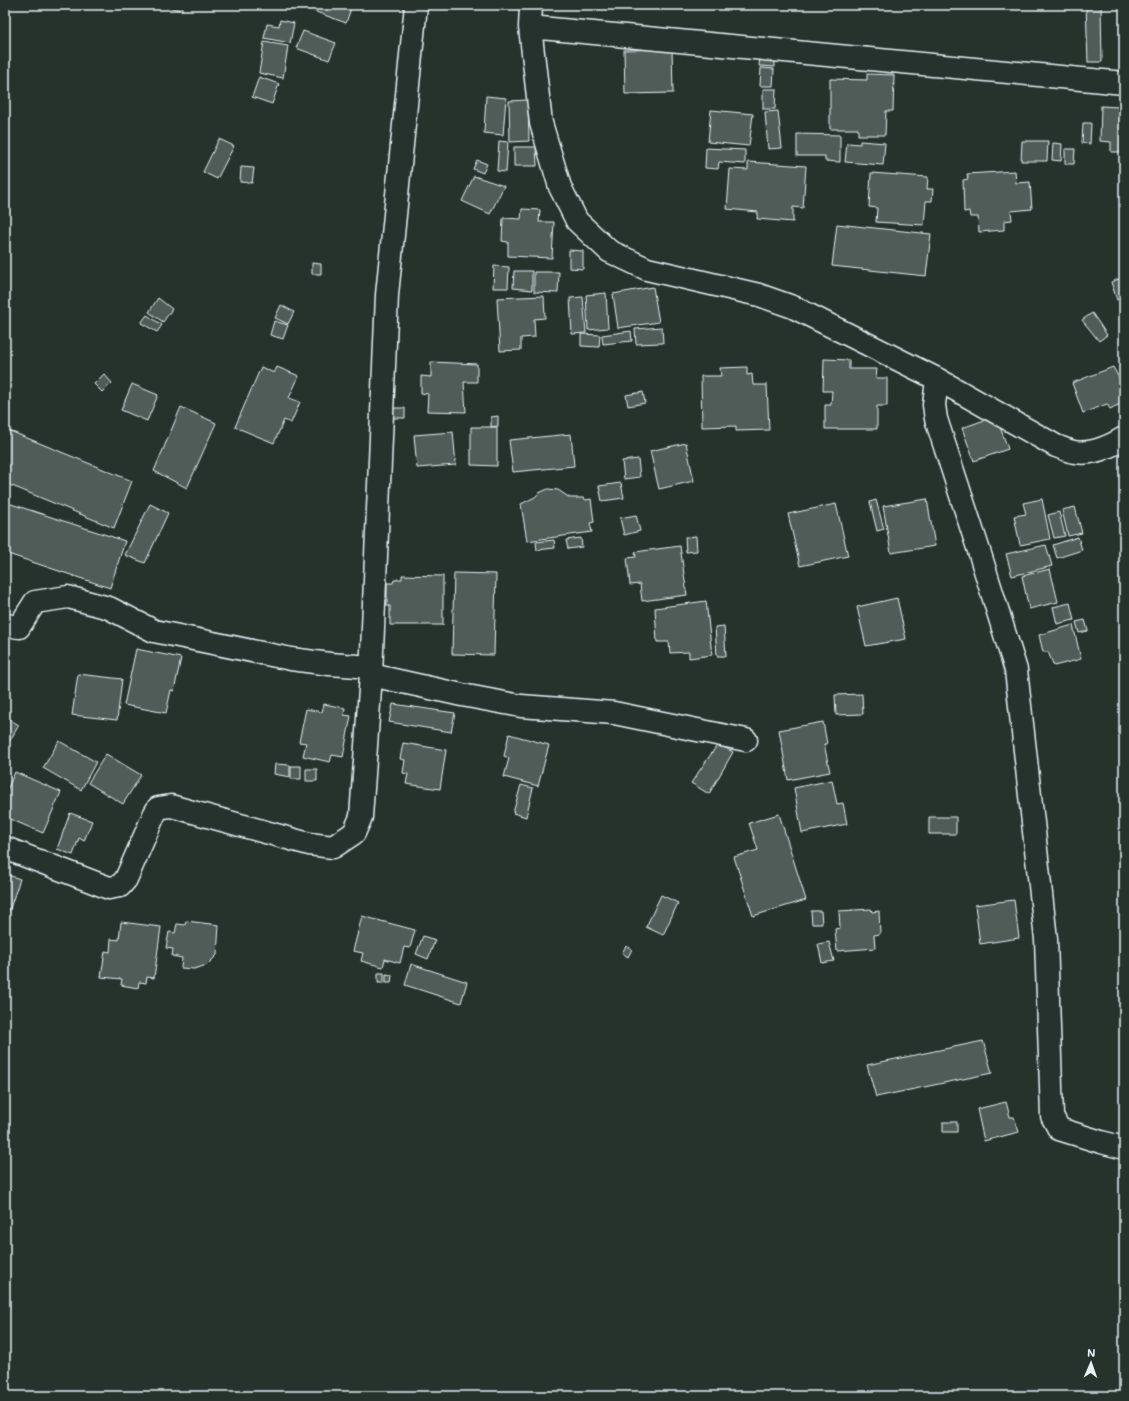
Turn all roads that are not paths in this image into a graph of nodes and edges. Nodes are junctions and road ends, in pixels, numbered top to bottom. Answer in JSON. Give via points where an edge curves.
{"nodes":[{"id":1,"x":416,"y":5,"type":"edge"},
{"id":2,"x":531,"y":5,"type":"edge"},
{"id":3,"x":530,"y":27,"type":"junction"},
{"id":4,"x":1124,"y":83,"type":"edge"},
{"id":5,"x":937,"y":380,"type":"junction"},
{"id":6,"x":1124,"y":438,"type":"edge"},
{"id":7,"x":5,"y":625,"type":"edge"},
{"id":8,"x":371,"y":671,"type":"junction"},
{"id":9,"x":746,"y":740,"type":"dead end"},
{"id":10,"x":5,"y":848,"type":"edge"},
{"id":11,"x":1124,"y":1148,"type":"edge"}],
"edges":[{"from":1,"to":8,"type":"street","via":[[387,295]]},
{"from":2,"to":3,"type":"street"},
{"from":3,"to":4,"type":"street"},
{"from":3,"to":5,"type":"street","via":[[541,123],[560,187],[577,221],[609,251],[647,269],[760,295],[793,307]]},
{"from":5,"to":6,"type":"street","via":[[1056,446],[1074,452],[1104,449]]},
{"from":5,"to":11,"type":"street","via":[[934,405],[936,419],[1016,670],[1046,938],[1052,1116],[1059,1129]]},
{"from":7,"to":8,"type":"street","via":[[19,627],[35,602],[68,597],[109,608],[154,631],[291,659]]},
{"from":8,"to":9,"type":"street","via":[[462,695],[521,706],[614,713]]},
{"from":8,"to":10,"type":"street","via":[[361,817],[354,833],[332,848],[171,806],[158,808],[126,879],[120,886],[109,888]]}]}
